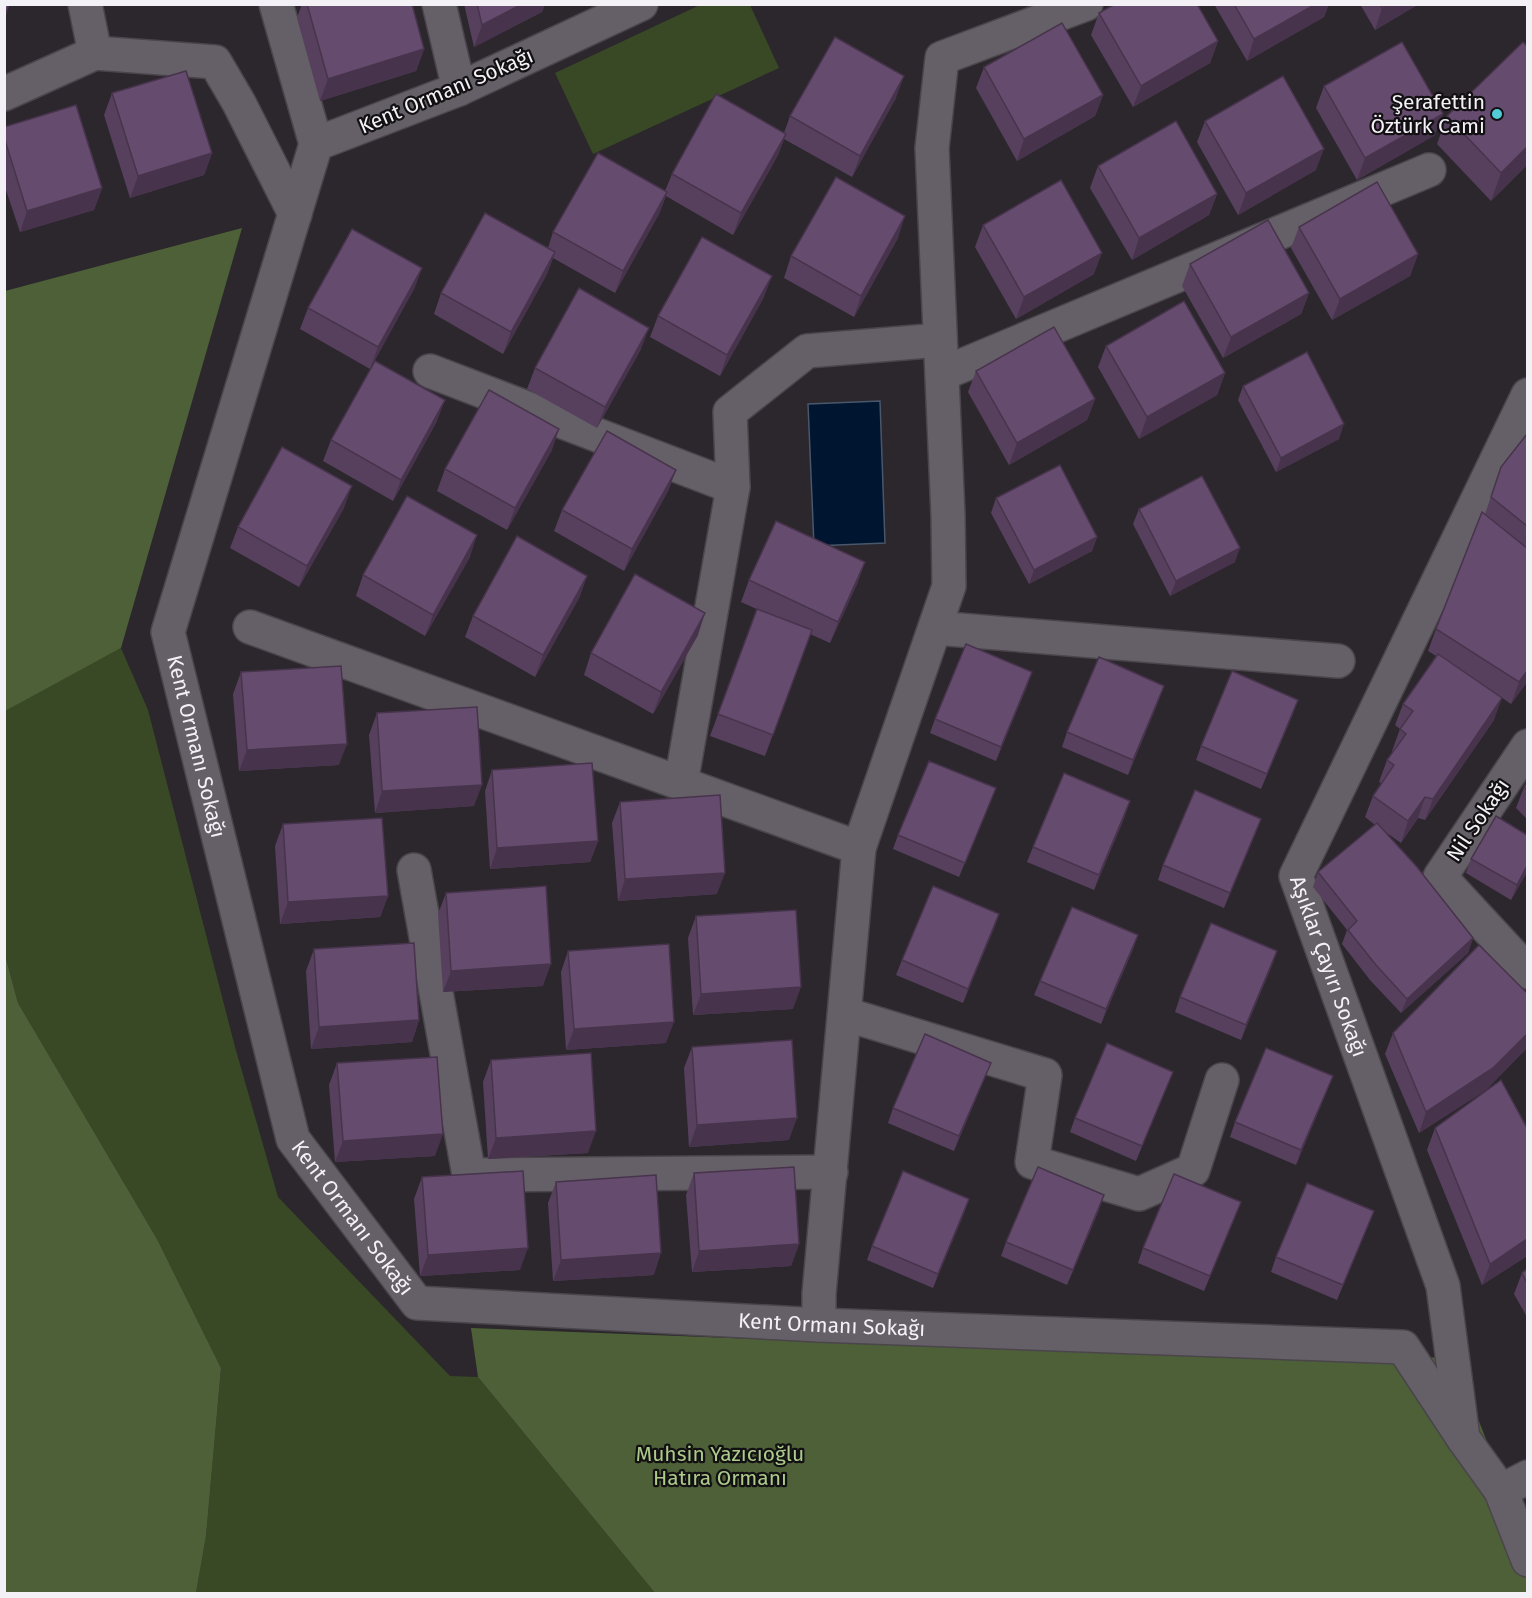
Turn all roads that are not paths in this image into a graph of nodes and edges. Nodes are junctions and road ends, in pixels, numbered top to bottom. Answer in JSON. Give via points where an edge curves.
{"nodes":[{"id":1,"x":86,"y":4,"type":"edge"},
{"id":2,"x":276,"y":4,"type":"edge"},
{"id":3,"x":439,"y":4,"type":"edge"},
{"id":4,"x":641,"y":4,"type":"edge"},
{"id":5,"x":1086,"y":4,"type":"edge"},
{"id":6,"x":95,"y":53,"type":"junction"},
{"id":7,"x":459,"y":88,"type":"junction"},
{"id":8,"x":4,"y":94,"type":"edge"},
{"id":9,"x":316,"y":144,"type":"junction"},
{"id":10,"x":1429,"y":170,"type":"dead end"},
{"id":11,"x":295,"y":214,"type":"junction"},
{"id":12,"x":940,"y":340,"type":"junction"},
{"id":13,"x":430,"y":372,"type":"dead end"},
{"id":14,"x":942,"y":374,"type":"junction"},
{"id":15,"x":1527,"y":395,"type":"edge"},
{"id":16,"x":733,"y":487,"type":"junction"},
{"id":17,"x":250,"y":627,"type":"dead end"},
{"id":18,"x":935,"y":628,"type":"junction"},
{"id":19,"x":1338,"y":661,"type":"dead end"},
{"id":20,"x":1527,"y":746,"type":"edge"},
{"id":21,"x":681,"y":783,"type":"junction"},
{"id":22,"x":860,"y":848,"type":"junction"},
{"id":23,"x":414,"y":870,"type":"dead end"},
{"id":24,"x":1527,"y":972,"type":"edge"},
{"id":25,"x":845,"y":1014,"type":"junction"},
{"id":26,"x":1222,"y":1080,"type":"dead end"},
{"id":27,"x":831,"y":1172,"type":"junction"},
{"id":28,"x":819,"y":1310,"type":"junction"},
{"id":29,"x":1463,"y":1438,"type":"junction"},
{"id":30,"x":1514,"y":1484,"type":"edge"},
{"id":31,"x":1527,"y":1560,"type":"edge"}],
"edges":[{"from":1,"to":6,"type":"street"},
{"from":2,"to":9,"type":"street"},
{"from":3,"to":7,"type":"street"},
{"from":4,"to":7,"type":"street","name":"Kent Ormanı Sokağı"},
{"from":5,"to":12,"type":"street","via":[[942,58],[932,148]]},
{"from":6,"to":8,"type":"street"},
{"from":6,"to":11,"type":"street","via":[[215,62]]},
{"from":7,"to":9,"type":"street","name":"Kent Ormanı Sokağı"},
{"from":9,"to":11,"type":"street","name":"Kent Ormanı Sokağı"},
{"from":10,"to":14,"type":"street"},
{"from":11,"to":28,"type":"street","name":"Kent Ormanı Sokağı","via":[[168,632],[292,1139],[417,1303]]},
{"from":12,"to":14,"type":"street"},
{"from":12,"to":16,"type":"street","via":[[807,351],[730,412]]},
{"from":13,"to":16,"type":"street"},
{"from":14,"to":18,"type":"street","via":[[949,586]]},
{"from":15,"to":29,"type":"street","name":"Aşıklar Çayırı Sokağı","via":[[1296,876],[1443,1286]]},
{"from":16,"to":21,"type":"street"},
{"from":17,"to":21,"type":"street"},
{"from":18,"to":19,"type":"street"},
{"from":18,"to":22,"type":"street"},
{"from":20,"to":24,"type":"street","name":"Nil Sokağı","via":[[1440,877]]},
{"from":21,"to":22,"type":"street"},
{"from":22,"to":25,"type":"street"},
{"from":23,"to":27,"type":"street","via":[[469,1175]]},
{"from":25,"to":26,"type":"street","via":[[1045,1075],[1032,1162],[1139,1194],[1193,1170]]},
{"from":25,"to":27,"type":"street"},
{"from":27,"to":28,"type":"street"},
{"from":28,"to":29,"type":"street","name":"Kent Ormanı Sokağı","via":[[1402,1347]]},
{"from":29,"to":30,"type":"street","name":"Aşıklar Çayırı Sokağı"},
{"from":30,"to":31,"type":"street","name":"Aşıklar Çayırı Sokağı"}]}
